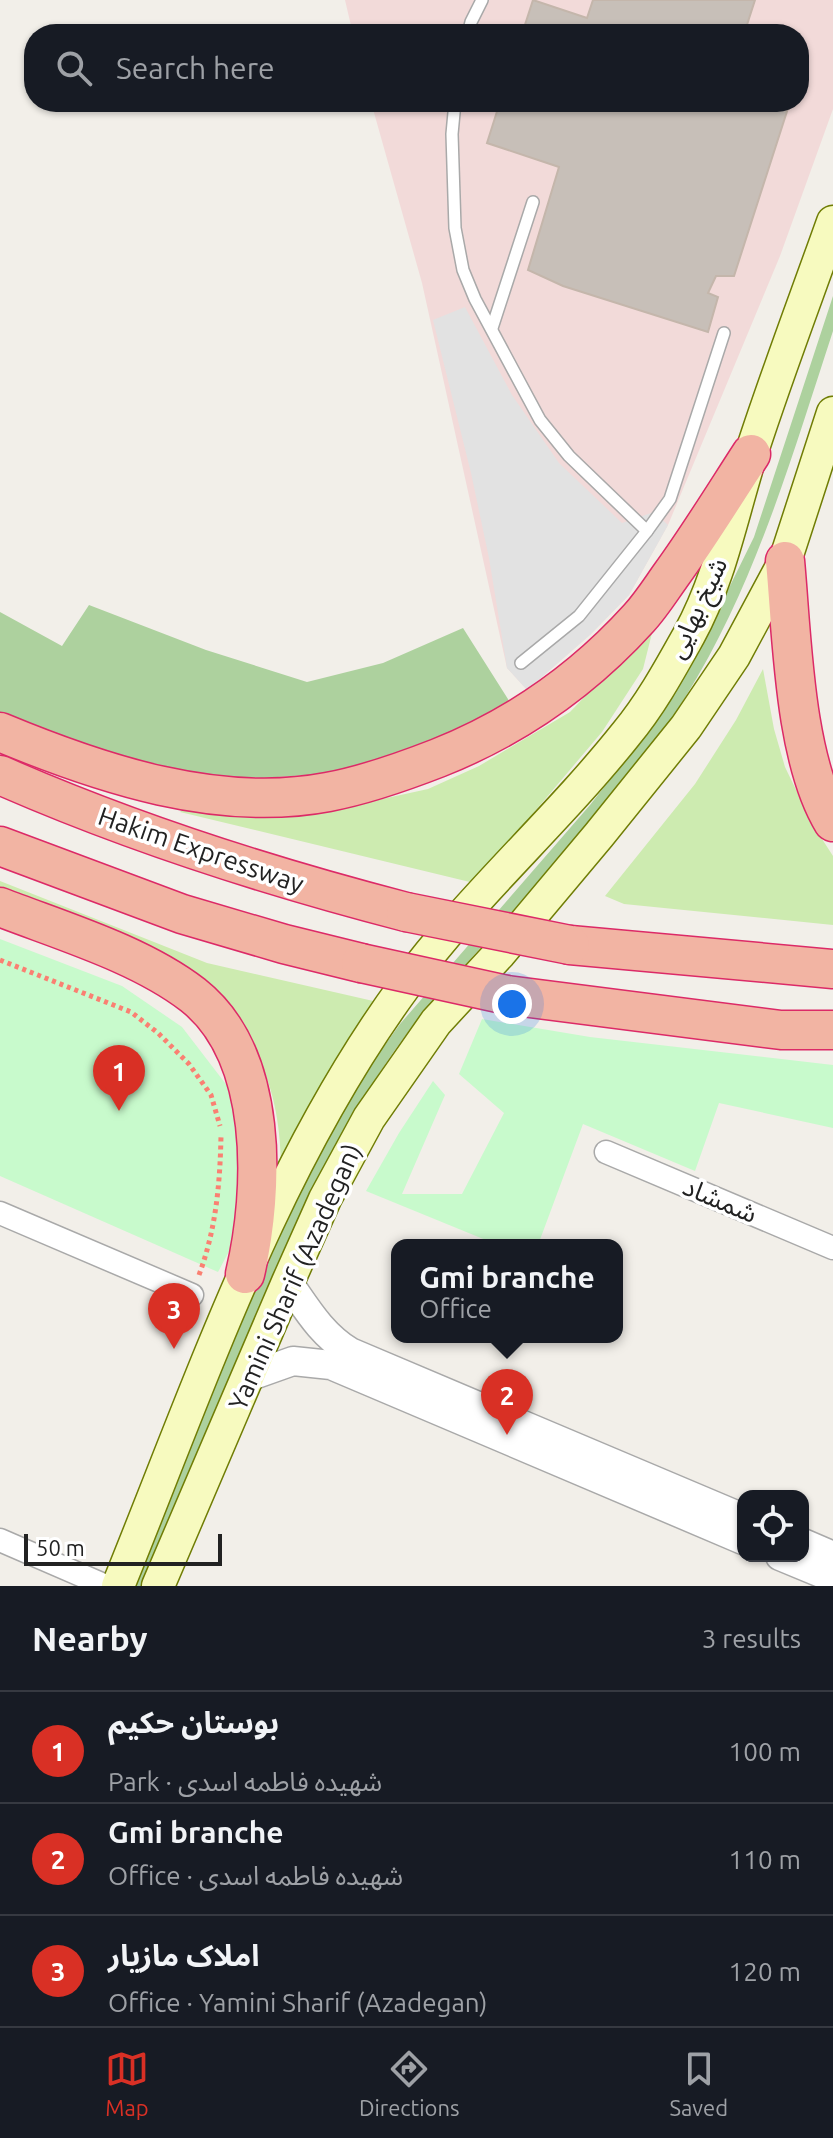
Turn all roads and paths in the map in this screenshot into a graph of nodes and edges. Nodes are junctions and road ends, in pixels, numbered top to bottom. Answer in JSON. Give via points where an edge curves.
{"nodes":[{"id":1,"x":482,"y":0,"type":"edge"},
{"id":2,"x":470,"y":24,"type":"edge"},
{"id":3,"x":454,"y":112,"type":"edge"},
{"id":4,"x":533,"y":202,"type":"dead end"},
{"id":5,"x":833,"y":222,"type":"edge"},
{"id":6,"x":492,"y":328,"type":"junction"},
{"id":7,"x":724,"y":333,"type":"dead end"},
{"id":8,"x":833,"y":413,"type":"edge"},
{"id":9,"x":751,"y":454,"type":"junction"},
{"id":10,"x":827,"y":454,"type":"edge"},
{"id":11,"x":647,"y":531,"type":"junction"},
{"id":12,"x":785,"y":561,"type":"junction"},
{"id":13,"x":521,"y":663,"type":"dead end"},
{"id":14,"x":0,"y":732,"type":"edge"},
{"id":15,"x":0,"y":775,"type":"edge"},
{"id":16,"x":833,"y":822,"type":"edge"},
{"id":17,"x":0,"y":846,"type":"edge"},
{"id":18,"x":0,"y":907,"type":"edge"},
{"id":19,"x":450,"y":931,"type":"joint"},
{"id":20,"x":500,"y":953,"type":"joint"},
{"id":21,"x":0,"y":960,"type":"edge"},
{"id":22,"x":833,"y":969,"type":"edge"},
{"id":23,"x":781,"y":1030,"type":"junction"},
{"id":24,"x":833,"y":1030,"type":"edge"},
{"id":25,"x":833,"y":1040,"type":"edge"},
{"id":26,"x":606,"y":1152,"type":"dead end"},
{"id":27,"x":0,"y":1213,"type":"edge"},
{"id":28,"x":833,"y":1248,"type":"edge"},
{"id":29,"x":245,"y":1274,"type":"junction"},
{"id":30,"x":288,"y":1282,"type":"junction"},
{"id":31,"x":192,"y":1295,"type":"joint"},
{"id":32,"x":336,"y":1356,"type":"junction"},
{"id":33,"x":248,"y":1377,"type":"junction"},
{"id":34,"x":737,"y":1516,"type":"edge"},
{"id":35,"x":737,"y":1537,"type":"edge"},
{"id":36,"x":0,"y":1540,"type":"edge"},
{"id":37,"x":809,"y":1546,"type":"edge"},
{"id":38,"x":833,"y":1556,"type":"edge"},
{"id":39,"x":794,"y":1562,"type":"edge"},
{"id":40,"x":833,"y":1578,"type":"edge"},
{"id":41,"x":106,"y":1586,"type":"edge"},
{"id":42,"x":118,"y":1586,"type":"edge"},
{"id":43,"x":158,"y":1586,"type":"edge"}],
"edges":[{"from":1,"to":2,"type":"lane"},
{"from":3,"to":6,"type":"lane","via":[[458,251]]},
{"from":4,"to":6,"type":"lane"},
{"from":5,"to":9,"type":"main road","name":"شیخ بهایی"},
{"from":6,"to":11,"type":"lane","via":[[540,420],[569,456]]},
{"from":7,"to":11,"type":"lane","via":[[670,499]]},
{"from":8,"to":10,"type":"main road","name":"شیخ بهایی"},
{"from":9,"to":14,"type":"highway","via":[[641,616],[605,653],[520,719],[410,769],[327,793],[245,797],[136,779]]},
{"from":9,"to":19,"type":"main road","name":"شیخ بهایی","via":[[712,587],[657,691],[627,733]]},
{"from":10,"to":12,"type":"main road","name":"شیخ بهایی"},
{"from":11,"to":13,"type":"lane","via":[[579,616]]},
{"from":12,"to":16,"type":"highway","via":[[800,711],[815,782]]},
{"from":12,"to":20,"type":"main road","name":"شیخ بهایی","via":[[734,656],[686,727]]},
{"from":15,"to":22,"type":"highway","name":"Hakim Expressway","bridge":true,"via":[[199,853],[406,912],[570,945]]},
{"from":17,"to":23,"type":"highway","bridge":true,"via":[[182,914],[361,963],[507,995]]},
{"from":18,"to":29,"type":"highway","via":[[156,972],[193,996],[214,1018],[244,1072],[253,1103],[257,1152]]},
{"from":19,"to":29,"type":"main road","name":"Yamini Sharif (Azadegan)","via":[[405,986],[351,1067],[316,1126]]},
{"from":20,"to":30,"type":"main road","name":"Yamini Sharif (Azadegan)","via":[[436,1022],[369,1118]]},
{"from":21,"to":31,"type":"path","via":[[131,1012],[189,1064],[211,1095],[221,1129],[220,1188],[211,1242]]},
{"from":23,"to":24,"type":"highway"},
{"from":23,"to":25,"type":"highway"},
{"from":26,"to":28,"type":"street","name":"شمشاد"},
{"from":27,"to":31,"type":"street"},
{"from":29,"to":42,"type":"main road","name":"Yamini Sharif (Azadegan)"},
{"from":30,"to":32,"type":"street"},
{"from":30,"to":33,"type":"main road","name":"Yamini Sharif (Azadegan)"},
{"from":32,"to":33,"type":"street","via":[[293,1361]]},
{"from":32,"to":34,"type":"street"},
{"from":32,"to":35,"type":"street"},
{"from":33,"to":43,"type":"main road","name":"Yamini Sharif (Azadegan)"},
{"from":36,"to":41,"type":"street"},
{"from":37,"to":38,"type":"street"},
{"from":39,"to":40,"type":"street"}]}
